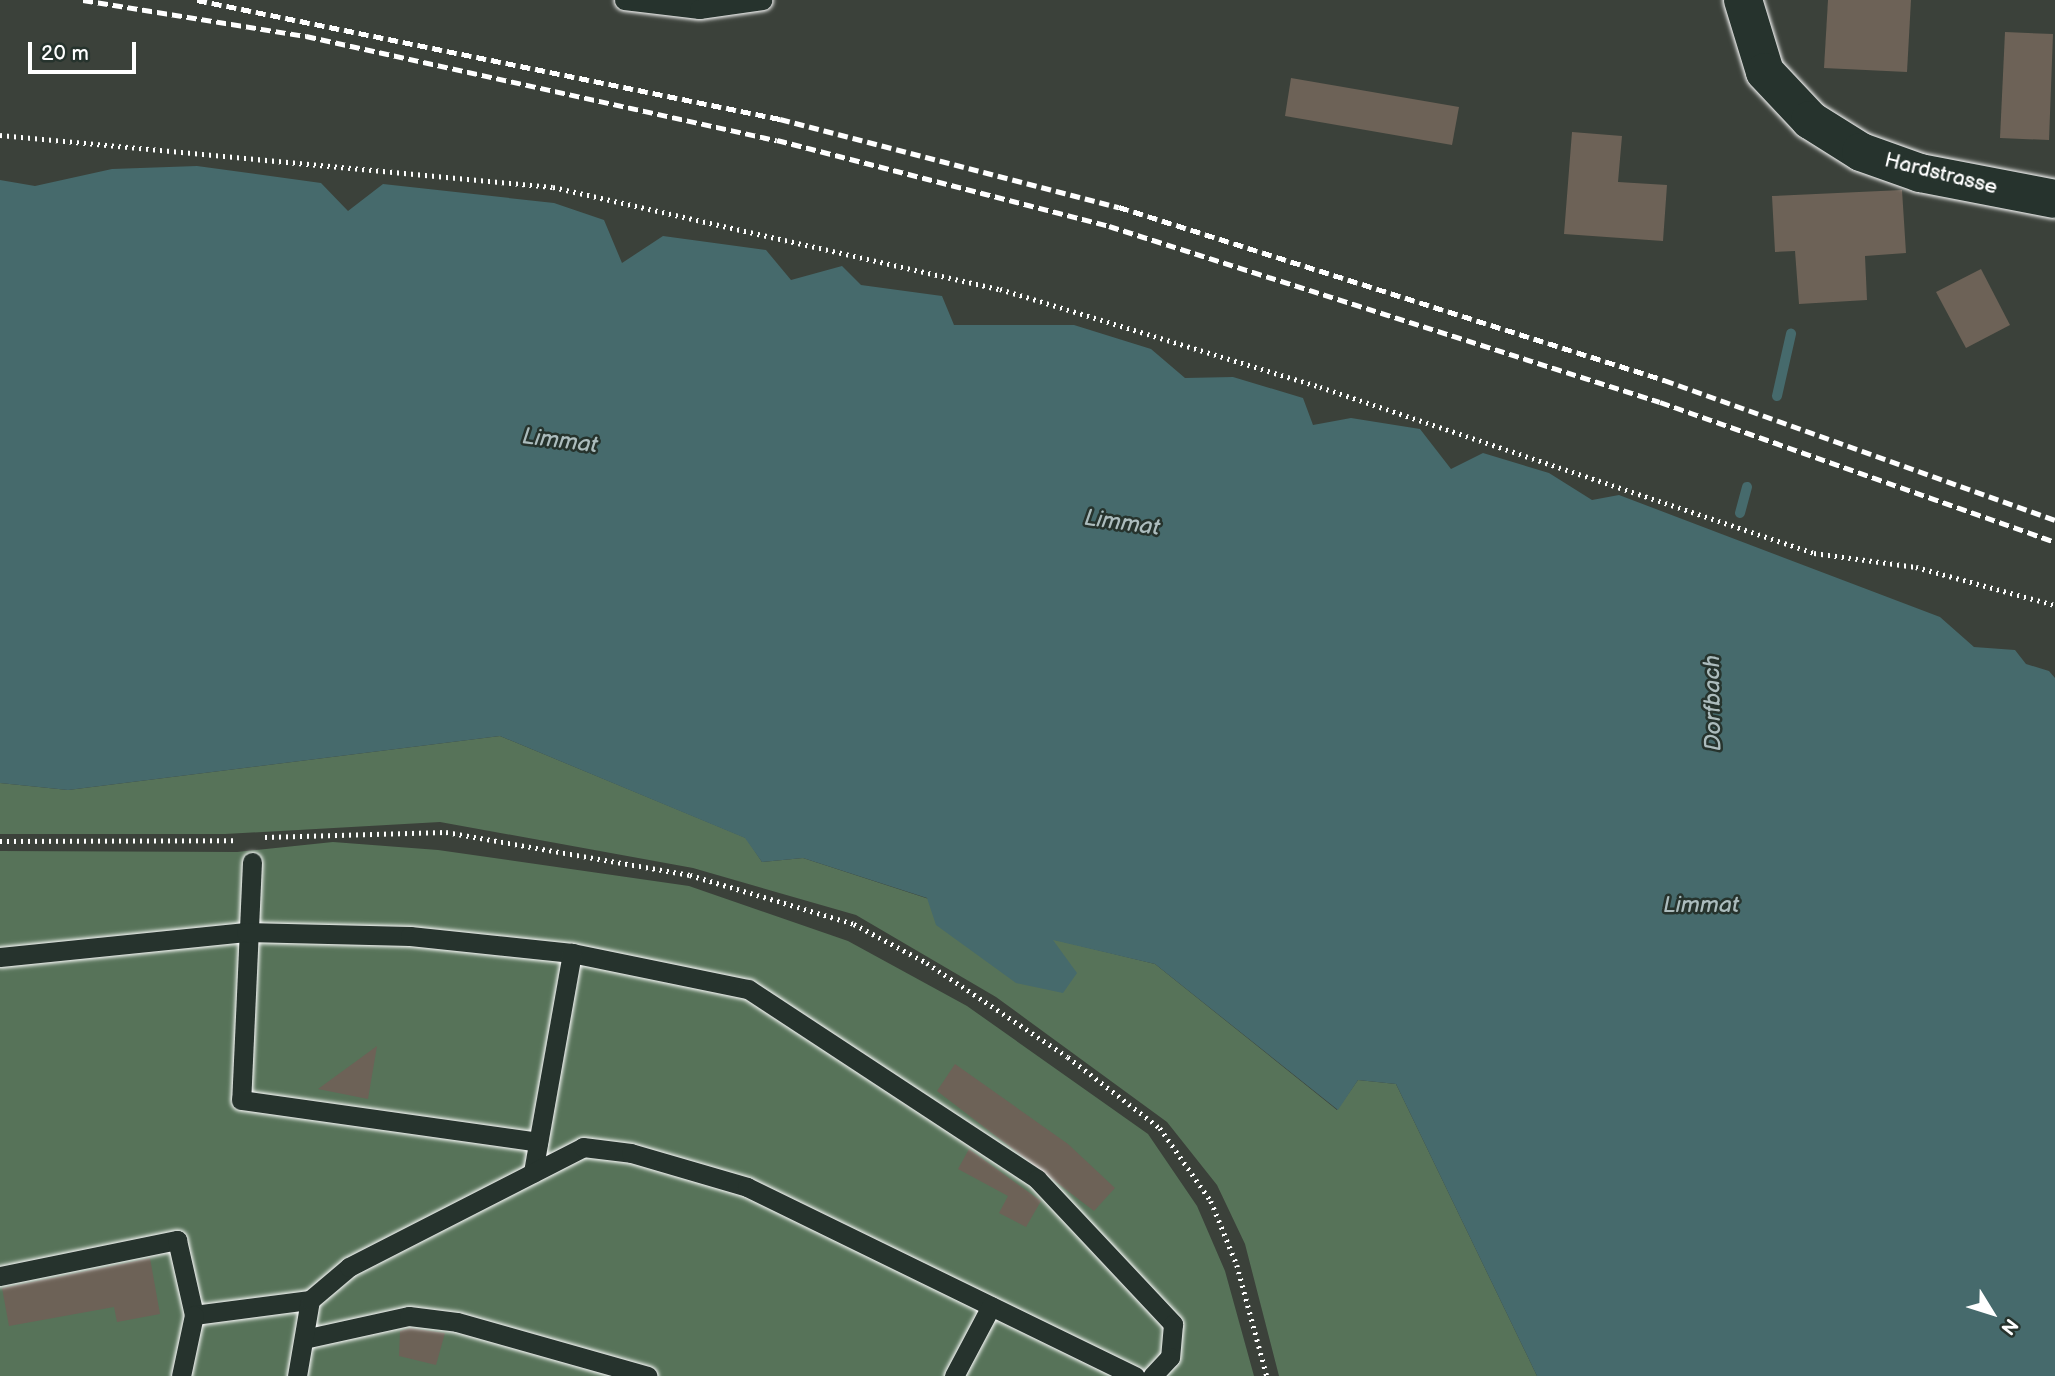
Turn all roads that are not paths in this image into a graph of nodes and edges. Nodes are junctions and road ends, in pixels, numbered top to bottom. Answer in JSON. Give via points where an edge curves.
{"nodes":[{"id":1,"x":624,"y":0,"type":"edge"},
{"id":2,"x":762,"y":0,"type":"edge"},
{"id":3,"x":1743,"y":0,"type":"edge"},
{"id":4,"x":2055,"y":200,"type":"edge"},
{"id":5,"x":252,"y":862,"type":"dead end"},
{"id":6,"x":246,"y":932,"type":"junction"},
{"id":7,"x":572,"y":953,"type":"junction"},
{"id":8,"x":0,"y":957,"type":"edge"},
{"id":9,"x":538,"y":1142,"type":"junction"},
{"id":10,"x":533,"y":1173,"type":"junction"},
{"id":11,"x":0,"y":1276,"type":"edge"},
{"id":12,"x":310,"y":1300,"type":"junction"},
{"id":13,"x":991,"y":1306,"type":"junction"},
{"id":14,"x":194,"y":1315,"type":"junction"},
{"id":15,"x":304,"y":1339,"type":"junction"},
{"id":16,"x":610,"y":1368,"type":"edge"},
{"id":17,"x":181,"y":1376,"type":"edge"},
{"id":18,"x":297,"y":1376,"type":"edge"},
{"id":19,"x":648,"y":1376,"type":"edge"},
{"id":20,"x":954,"y":1376,"type":"edge"},
{"id":21,"x":1135,"y":1376,"type":"edge"},
{"id":22,"x":1152,"y":1376,"type":"edge"}],
"edges":[{"from":1,"to":2,"type":"lane","via":[[699,9]]},
{"from":3,"to":4,"type":"street","name":"Hardstrasse","via":[[1765,72],[1810,120],[1840,139],[1920,173]]},
{"from":5,"to":6,"type":"lane"},
{"from":6,"to":7,"type":"lane","via":[[410,936]]},
{"from":6,"to":8,"type":"lane"},
{"from":6,"to":9,"type":"lane","via":[[241,1100]]},
{"from":7,"to":9,"type":"lane"},
{"from":7,"to":22,"type":"lane","via":[[748,989],[1037,1179],[1172,1324],[1170,1357]]},
{"from":9,"to":10,"type":"lane"},
{"from":10,"to":12,"type":"lane","via":[[349,1267]]},
{"from":10,"to":13,"type":"lane","via":[[583,1147],[644,1156],[747,1187]]},
{"from":11,"to":14,"type":"lane","via":[[177,1240]]},
{"from":12,"to":14,"type":"lane"},
{"from":12,"to":15,"type":"lane"},
{"from":13,"to":20,"type":"lane"},
{"from":13,"to":21,"type":"lane"},
{"from":14,"to":17,"type":"lane"},
{"from":15,"to":16,"type":"lane","via":[[409,1316],[457,1322]]},
{"from":15,"to":18,"type":"lane"},
{"from":16,"to":19,"type":"lane"}]}
